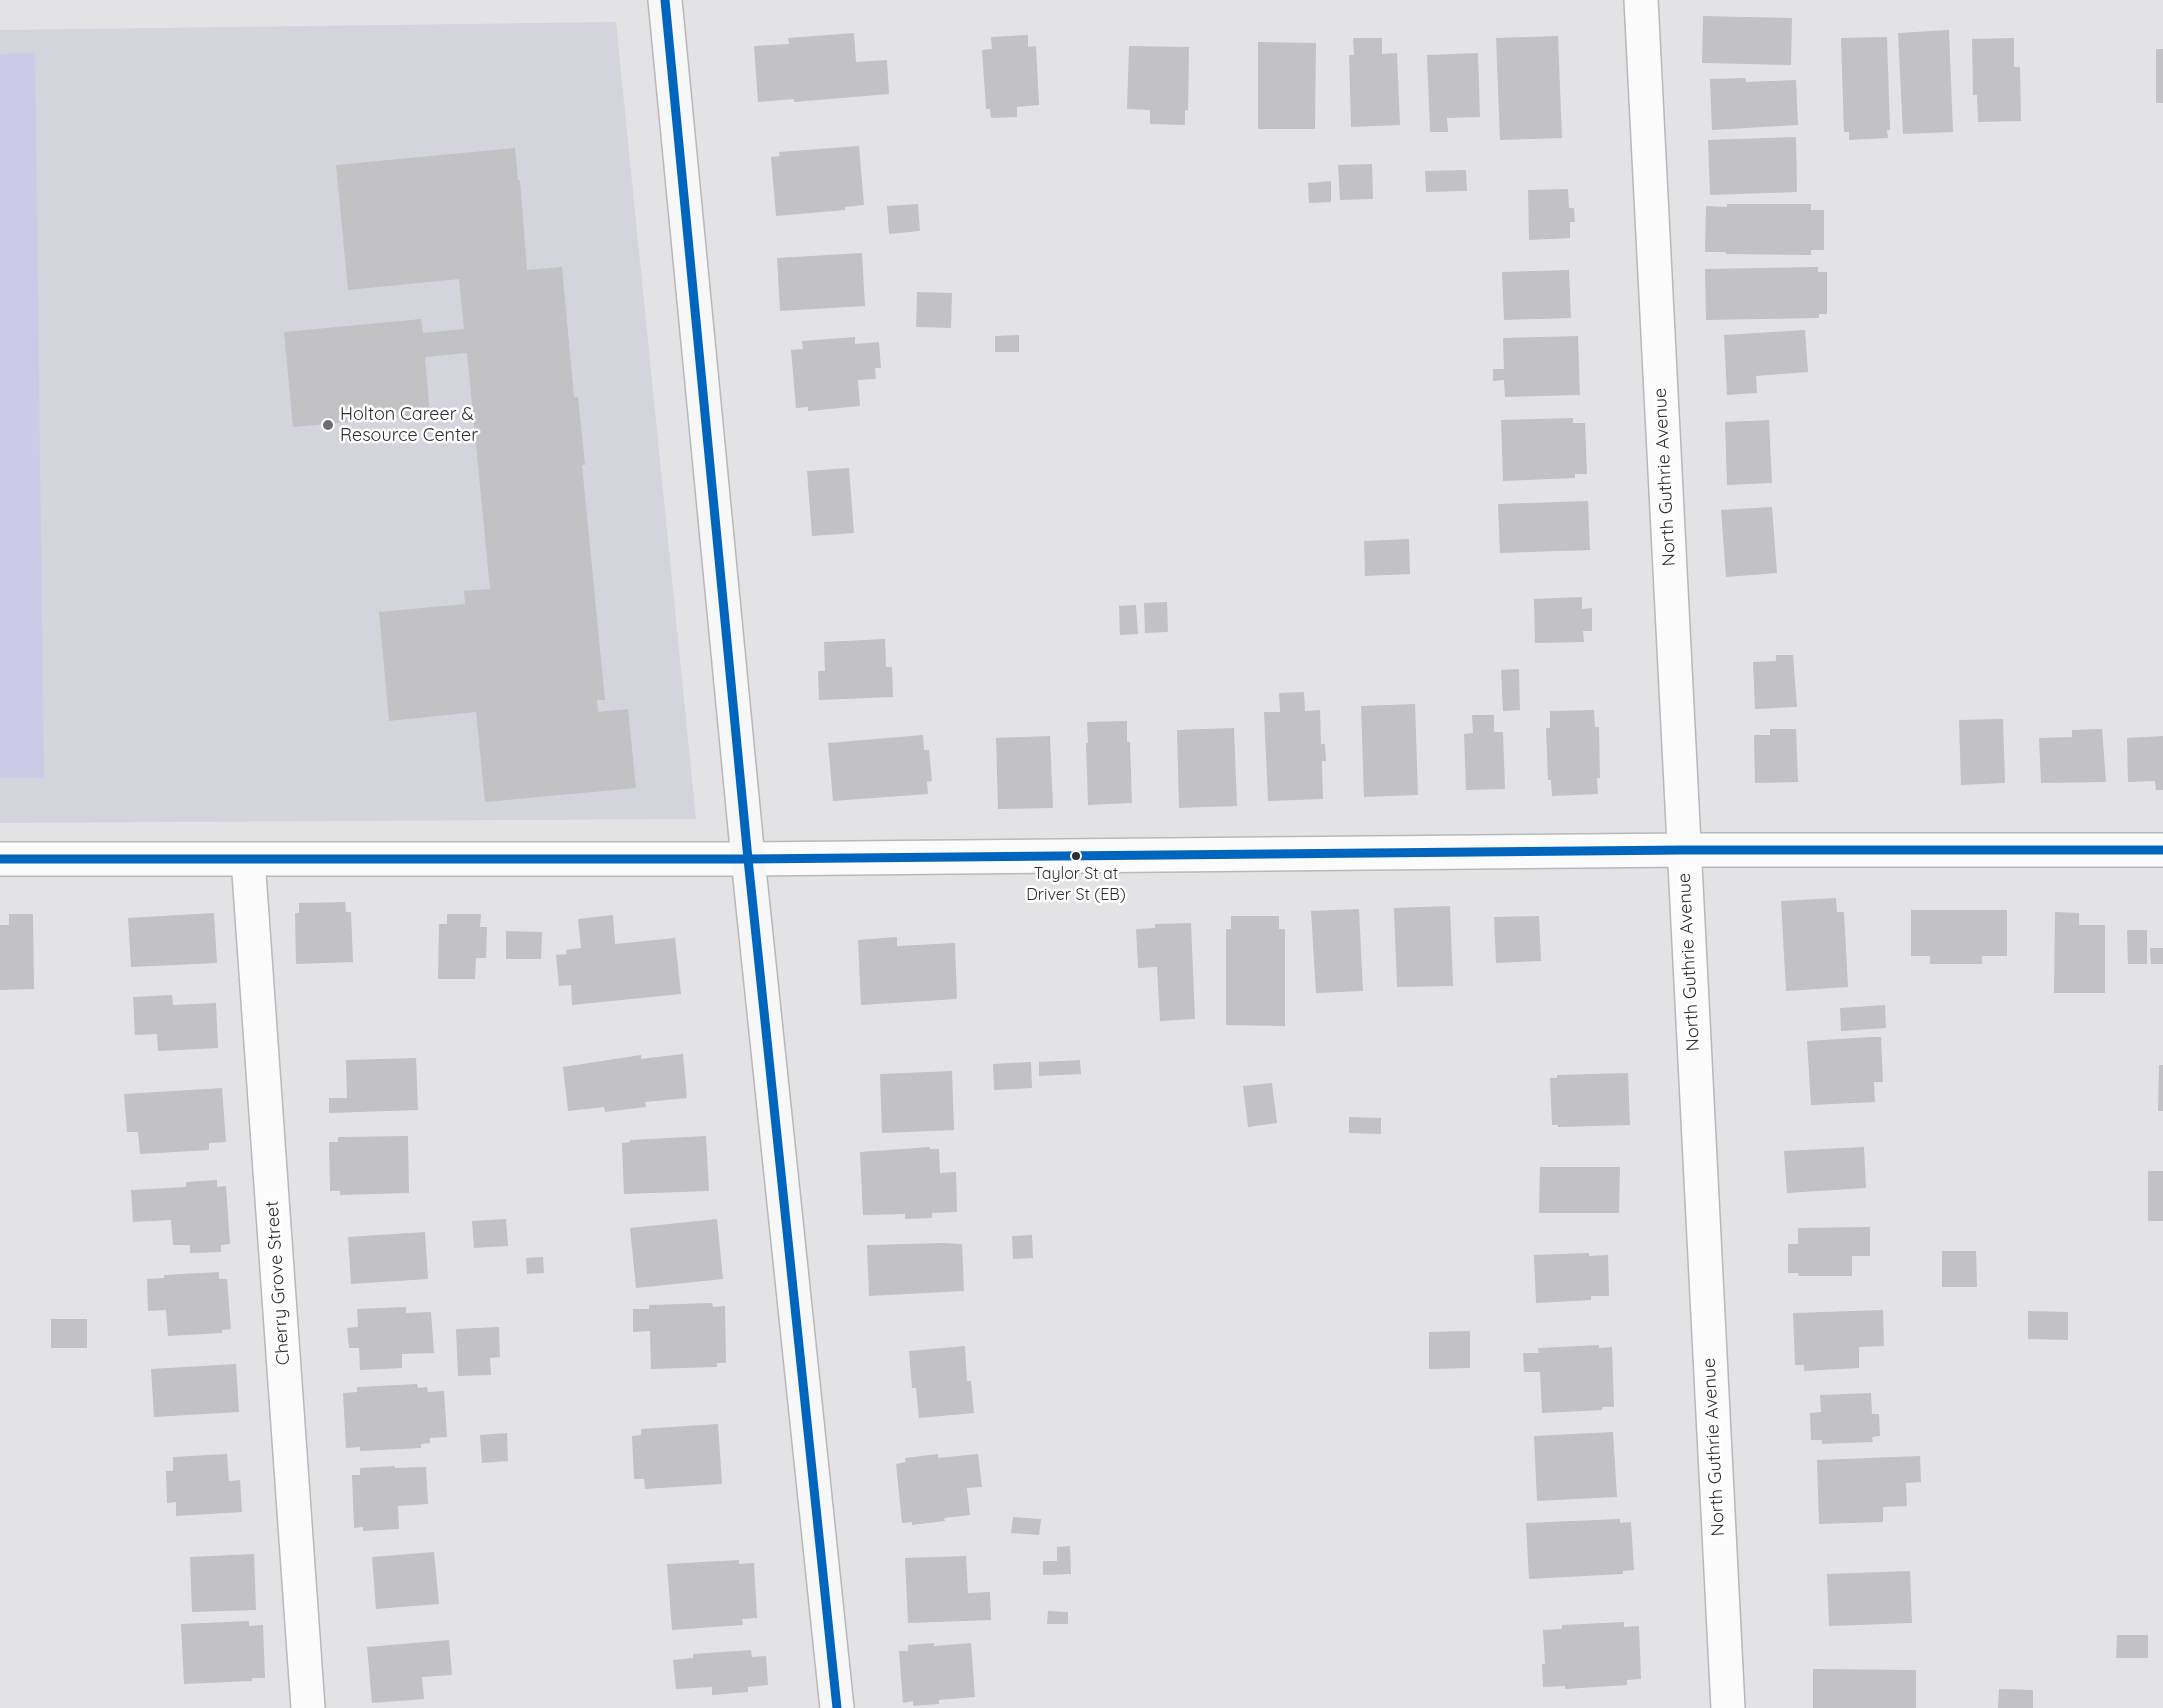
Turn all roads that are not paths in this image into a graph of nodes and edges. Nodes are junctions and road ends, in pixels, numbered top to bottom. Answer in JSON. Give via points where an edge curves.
{"nodes":[{"id":1,"x":665,"y":0,"type":"edge"},
{"id":2,"x":1641,"y":0,"type":"edge"},
{"id":3,"x":1683,"y":850,"type":"junction"},
{"id":4,"x":2163,"y":850,"type":"edge"},
{"id":5,"x":0,"y":859,"type":"edge"},
{"id":6,"x":248,"y":859,"type":"junction"},
{"id":7,"x":748,"y":859,"type":"junction"},
{"id":8,"x":308,"y":1708,"type":"edge"},
{"id":9,"x":837,"y":1708,"type":"edge"},
{"id":10,"x":1728,"y":1708,"type":"edge"}],
"edges":[{"from":1,"to":7,"type":"street"},
{"from":2,"to":3,"type":"street","name":"North Guthrie Avenue"},
{"from":3,"to":4,"type":"street"},
{"from":3,"to":7,"type":"street"},
{"from":3,"to":10,"type":"street","name":"North Guthrie Avenue"},
{"from":5,"to":6,"type":"street"},
{"from":6,"to":7,"type":"street"},
{"from":6,"to":8,"type":"street","name":"Cherry Grove Street"},
{"from":7,"to":9,"type":"street"}]}
